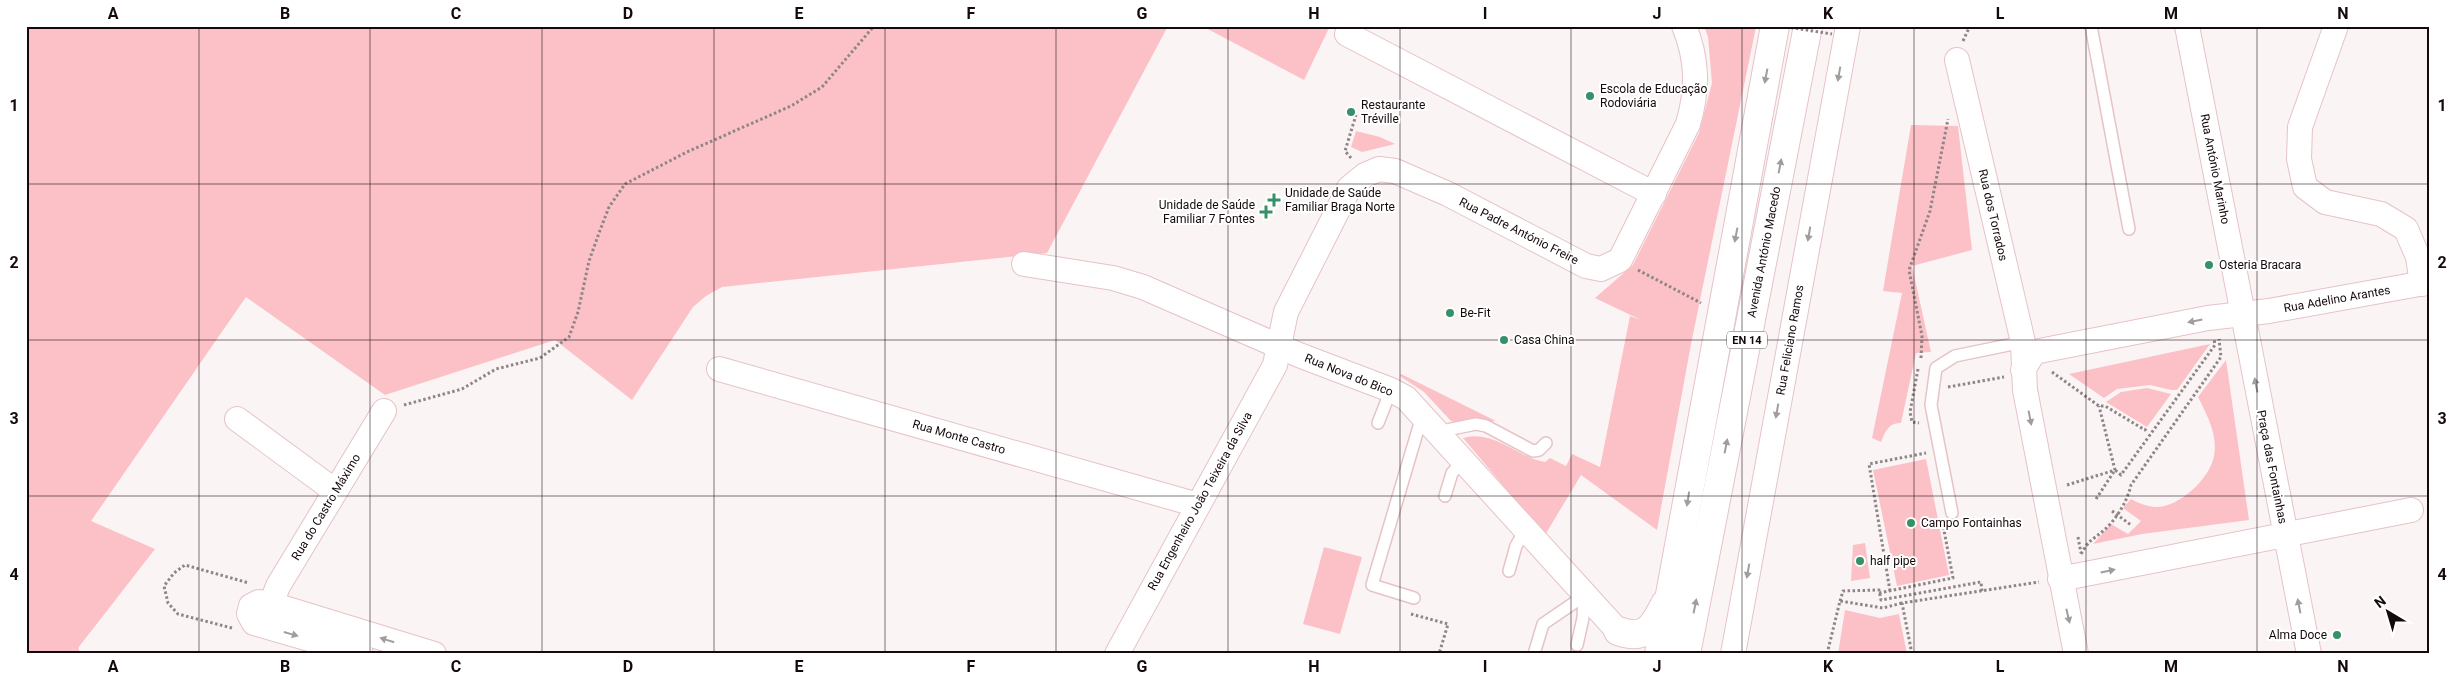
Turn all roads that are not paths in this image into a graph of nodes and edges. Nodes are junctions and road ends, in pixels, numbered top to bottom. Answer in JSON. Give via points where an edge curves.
{"nodes":[{"id":1,"x":1684,"y":26,"type":"edge"},
{"id":2,"x":1775,"y":26,"type":"edge"},
{"id":3,"x":2091,"y":26,"type":"edge"},
{"id":4,"x":2187,"y":26,"type":"edge"},
{"id":5,"x":2336,"y":26,"type":"edge"},
{"id":6,"x":1829,"y":29,"type":"edge"},
{"id":7,"x":1347,"y":34,"type":"dead end"},
{"id":8,"x":1957,"y":60,"type":"dead end"},
{"id":9,"x":1654,"y":194,"type":"junction"},
{"id":10,"x":2129,"y":229,"type":"dead end"},
{"id":11,"x":1024,"y":264,"type":"dead end"},
{"id":12,"x":2426,"y":283,"type":"edge"},
{"id":13,"x":2243,"y":313,"type":"junction"},
{"id":14,"x":2023,"y":342,"type":"junction"},
{"id":15,"x":1278,"y":346,"type":"junction"},
{"id":16,"x":720,"y":369,"type":"dead end"},
{"id":17,"x":2013,"y":373,"type":"junction"},
{"id":18,"x":1391,"y":390,"type":"junction"},
{"id":19,"x":384,"y":411,"type":"road end"},
{"id":20,"x":237,"y":419,"type":"dead end"},
{"id":21,"x":1378,"y":423,"type":"dead end"},
{"id":22,"x":1430,"y":424,"type":"junction"},
{"id":23,"x":1546,"y":444,"type":"dead end"},
{"id":24,"x":1463,"y":461,"type":"junction"},
{"id":25,"x":335,"y":491,"type":"junction"},
{"id":26,"x":1445,"y":496,"type":"dead end"},
{"id":27,"x":1198,"y":505,"type":"junction"},
{"id":28,"x":2411,"y":510,"type":"dead end"},
{"id":29,"x":1947,"y":517,"type":"road end"},
{"id":30,"x":1525,"y":530,"type":"junction"},
{"id":31,"x":2285,"y":536,"type":"junction"},
{"id":32,"x":1509,"y":571,"type":"dead end"},
{"id":33,"x":2050,"y":580,"type":"junction"},
{"id":34,"x":1673,"y":589,"type":"junction"},
{"id":35,"x":1584,"y":596,"type":"junction"},
{"id":36,"x":1414,"y":598,"type":"dead end"},
{"id":37,"x":271,"y":604,"type":"junction"},
{"id":38,"x":1618,"y":631,"type":"junction"},
{"id":39,"x":1577,"y":645,"type":"dead end"},
{"id":40,"x":2301,"y":650,"type":"edge"},
{"id":41,"x":361,"y":654,"type":"edge"},
{"id":42,"x":434,"y":654,"type":"edge"},
{"id":43,"x":1117,"y":654,"type":"edge"},
{"id":44,"x":1534,"y":654,"type":"edge"},
{"id":45,"x":1632,"y":654,"type":"edge"},
{"id":46,"x":1659,"y":654,"type":"edge"},
{"id":47,"x":1686,"y":654,"type":"edge"},
{"id":48,"x":1733,"y":654,"type":"edge"},
{"id":49,"x":2076,"y":654,"type":"edge"}],
"edges":[{"from":1,"to":9,"type":"street","via":[[1692,46],[1696,76],[1694,101],[1688,124]]},
{"from":2,"to":34,"type":"highway","number":"EN 14","one_way":true},
{"from":3,"to":10,"type":"lane"},
{"from":4,"to":13,"type":"street","name":"Rua António Marinho"},
{"from":5,"to":12,"type":"street","via":[[2300,127],[2299,159],[2305,186],[2325,202],[2381,214],[2406,229]]},
{"from":47,"to":6,"type":"highway","name":"Avenida António Macedo","number":"EN 14","one_way":true},
{"from":6,"to":48,"type":"street","name":"Rua Feliciano Ramos","one_way":true},
{"from":7,"to":9,"type":"street"},
{"from":8,"to":14,"type":"street","name":"Rua dos Torrados"},
{"from":9,"to":15,"type":"street","name":"Rua Padre António Freire","via":[[1620,260],[1601,269],[1586,266],[1448,194],[1395,171],[1379,170],[1365,174],[1349,188],[1286,312]]},
{"from":11,"to":15,"type":"street","name":"Rua Nova do Bico","via":[[1113,278],[1143,287]]},
{"from":12,"to":13,"type":"street","name":"Rua Adelino Arantes","via":[[2269,312]]},
{"from":13,"to":17,"type":"street","one_way":true,"via":[[2034,352]]},
{"from":31,"to":13,"type":"street","name":"Praça das Fontainhas","one_way":true},
{"from":14,"to":17,"type":"street","name":"Rua dos Torrados"},
{"from":14,"to":29,"type":"lane","via":[[1955,356],[1936,368],[1931,405]]},
{"from":15,"to":18,"type":"street","name":"Rua Nova do Bico"},
{"from":15,"to":27,"type":"street","name":"Rua Engenheiro João Teixeira da Silva","via":[[1275,365]]},
{"from":16,"to":27,"type":"street","name":"Rua Monte Castro"},
{"from":17,"to":33,"type":"street","one_way":true},
{"from":18,"to":21,"type":"lane"},
{"from":18,"to":22,"type":"street","name":"Rua Nova do Bico","via":[[1406,398]]},
{"from":19,"to":25,"type":"street","name":"Rua do Castro Máximo"},
{"from":20,"to":25,"type":"street"},
{"from":22,"to":23,"type":"lane","via":[[1486,426],[1533,451]]},
{"from":22,"to":24,"type":"street","name":"Rua Nova do Bico"},
{"from":22,"to":36,"type":"lane","via":[[1372,585]]},
{"from":24,"to":26,"type":"lane","via":[[1452,473]]},
{"from":24,"to":30,"type":"street","name":"Rua Nova do Bico"},
{"from":25,"to":37,"type":"street","name":"Rua do Castro Máximo","via":[[278,586]]},
{"from":27,"to":43,"type":"street","name":"Rua Engenheiro João Teixeira da Silva"},
{"from":28,"to":31,"type":"street"},
{"from":30,"to":32,"type":"lane","via":[[1516,546]]},
{"from":30,"to":35,"type":"street","name":"Rua Nova do Bico"},
{"from":33,"to":31,"type":"street","name":"Praça das Fontainhas","one_way":true},
{"from":40,"to":31,"type":"street","one_way":true},
{"from":33,"to":49,"type":"street","one_way":true},
{"from":34,"to":38,"type":"highway","via":[[1655,623],[1643,634],[1629,635]]},
{"from":34,"to":46,"type":"highway","number":"EN 14"},
{"from":35,"to":38,"type":"street","name":"Rua Nova do Bico"},
{"from":35,"to":39,"type":"lane"},
{"from":35,"to":44,"type":"lane","via":[[1543,624]]},
{"from":37,"to":41,"type":"street","one_way":true,"via":[[259,602],[251,606],[249,614],[254,623]]},
{"from":42,"to":37,"type":"street","one_way":true},
{"from":38,"to":45,"type":"highway"}]}
